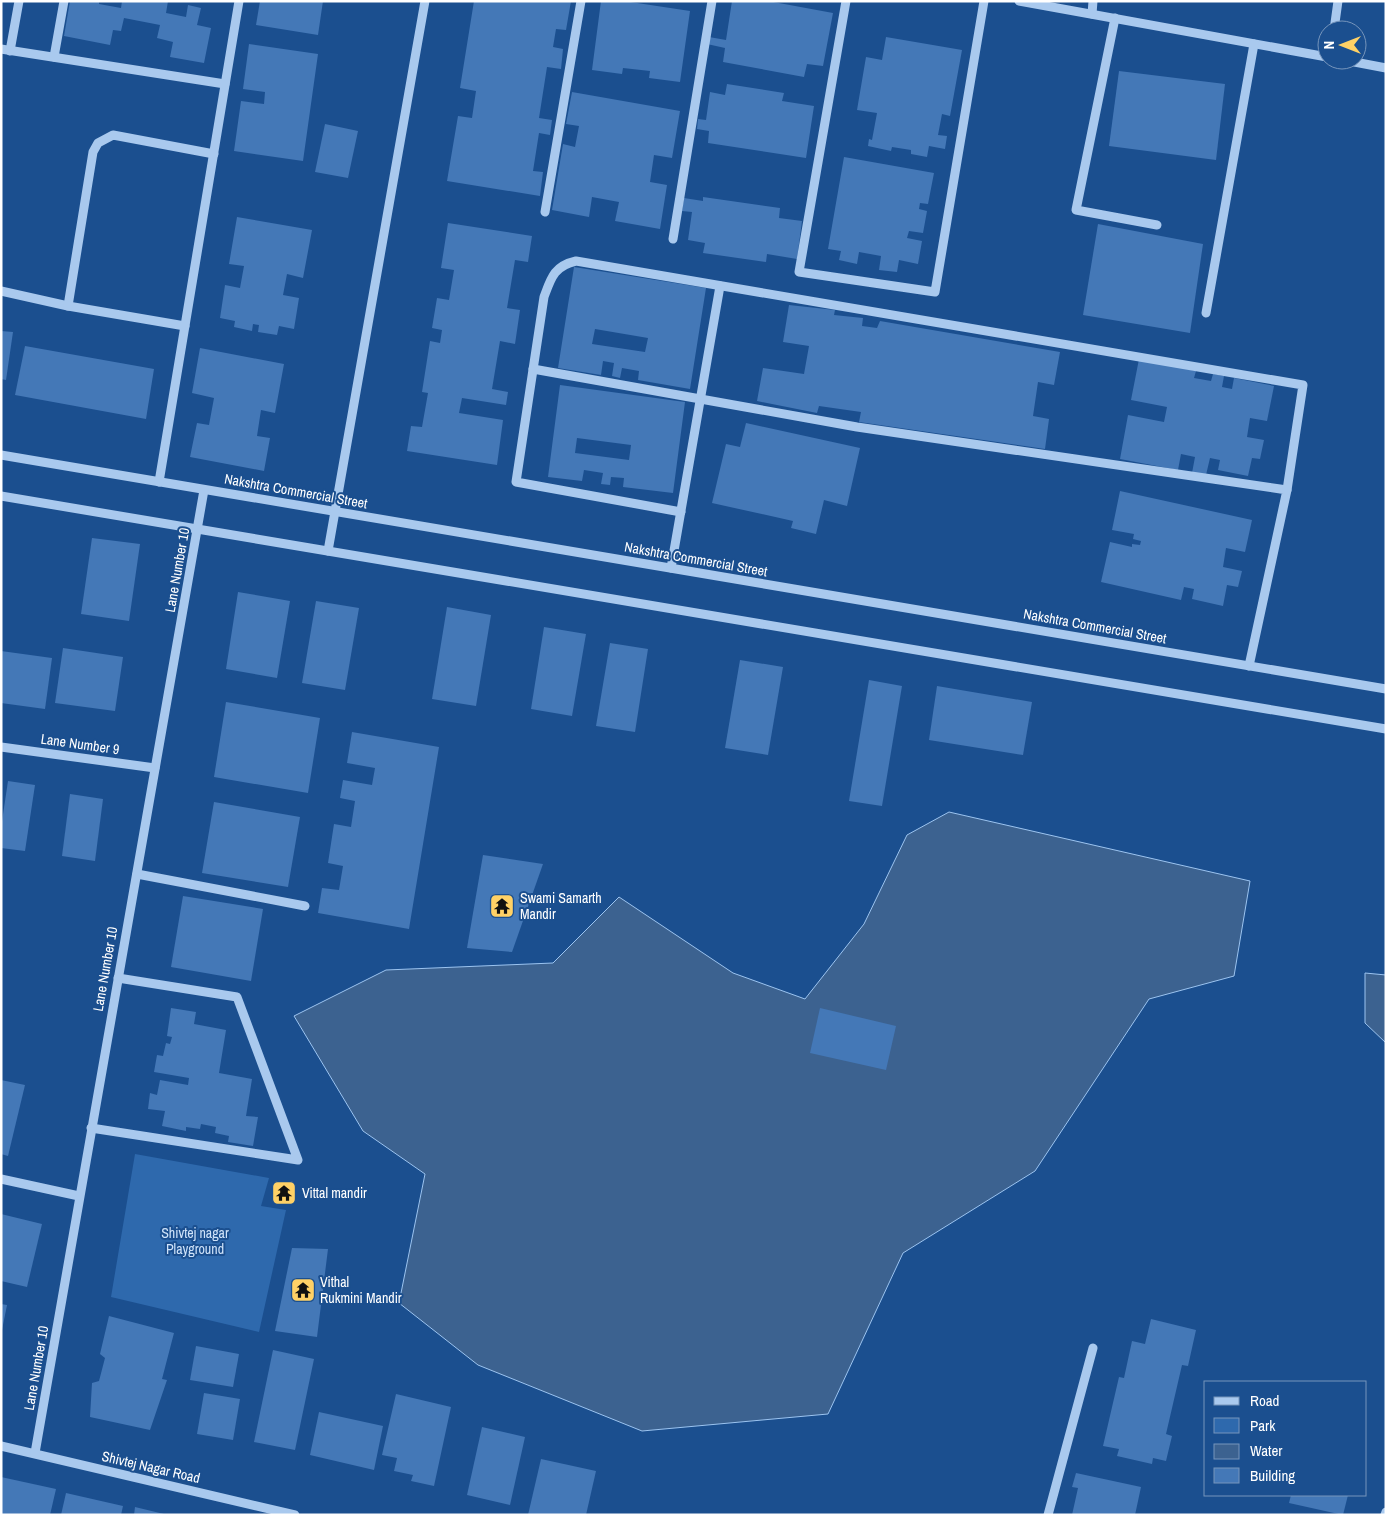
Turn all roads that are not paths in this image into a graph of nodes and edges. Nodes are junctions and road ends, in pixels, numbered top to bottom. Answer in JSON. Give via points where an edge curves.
{"nodes":[{"id":1,"x":19,"y":1,"type":"edge"},
{"id":2,"x":64,"y":1,"type":"edge"},
{"id":3,"x":239,"y":1,"type":"edge"},
{"id":4,"x":425,"y":1,"type":"edge"},
{"id":5,"x":582,"y":1,"type":"edge"},
{"id":6,"x":712,"y":1,"type":"edge"},
{"id":7,"x":846,"y":1,"type":"edge"},
{"id":8,"x":984,"y":1,"type":"edge"},
{"id":9,"x":1019,"y":1,"type":"edge"},
{"id":10,"x":1093,"y":1,"type":"edge"},
{"id":11,"x":1338,"y":1,"type":"edge"},
{"id":12,"x":1092,"y":14,"type":"junction"},
{"id":13,"x":1115,"y":18,"type":"junction"},
{"id":14,"x":1335,"y":20,"type":"edge"},
{"id":15,"x":1254,"y":44,"type":"junction"},
{"id":16,"x":6,"y":50,"type":"edge"},
{"id":17,"x":1317,"y":55,"type":"edge"},
{"id":18,"x":54,"y":58,"type":"junction"},
{"id":19,"x":1367,"y":64,"type":"edge"},
{"id":20,"x":1386,"y":68,"type":"edge"},
{"id":21,"x":225,"y":84,"type":"junction"},
{"id":22,"x":214,"y":154,"type":"junction"},
{"id":23,"x":545,"y":212,"type":"dead end"},
{"id":24,"x":1157,"y":225,"type":"dead end"},
{"id":25,"x":673,"y":239,"type":"dead end"},
{"id":26,"x":720,"y":286,"type":"junction"},
{"id":27,"x":1,"y":291,"type":"edge"},
{"id":28,"x":68,"y":306,"type":"junction"},
{"id":29,"x":1206,"y":313,"type":"dead end"},
{"id":30,"x":185,"y":326,"type":"junction"},
{"id":31,"x":533,"y":369,"type":"junction"},
{"id":32,"x":701,"y":400,"type":"junction"},
{"id":33,"x":1,"y":455,"type":"edge"},
{"id":34,"x":159,"y":482,"type":"junction"},
{"id":35,"x":204,"y":490,"type":"junction"},
{"id":36,"x":1288,"y":490,"type":"junction"},
{"id":37,"x":1,"y":496,"type":"edge"},
{"id":38,"x":336,"y":512,"type":"junction"},
{"id":39,"x":681,"y":512,"type":"junction"},
{"id":40,"x":198,"y":529,"type":"junction"},
{"id":41,"x":328,"y":551,"type":"junction"},
{"id":42,"x":671,"y":568,"type":"junction"},
{"id":43,"x":1249,"y":666,"type":"junction"},
{"id":44,"x":1386,"y":689,"type":"edge"},
{"id":45,"x":1386,"y":729,"type":"edge"},
{"id":46,"x":1,"y":747,"type":"edge"},
{"id":47,"x":155,"y":768,"type":"junction"},
{"id":48,"x":137,"y":874,"type":"junction"},
{"id":49,"x":305,"y":906,"type":"dead end"},
{"id":50,"x":118,"y":978,"type":"junction"},
{"id":51,"x":91,"y":1128,"type":"junction"},
{"id":52,"x":1,"y":1179,"type":"edge"},
{"id":53,"x":79,"y":1196,"type":"junction"},
{"id":54,"x":1093,"y":1348,"type":"dead end"},
{"id":55,"x":1,"y":1446,"type":"edge"},
{"id":56,"x":35,"y":1453,"type":"junction"},
{"id":57,"x":295,"y":1515,"type":"edge"},
{"id":58,"x":1048,"y":1515,"type":"edge"}],
"edges":[{"from":1,"to":16,"type":"street"},
{"from":2,"to":18,"type":"street"},
{"from":3,"to":21,"type":"street"},
{"from":4,"to":38,"type":"street"},
{"from":5,"to":23,"type":"street"},
{"from":6,"to":25,"type":"street"},
{"from":7,"to":8,"type":"street","via":[[799,272],[936,292]]},
{"from":9,"to":12,"type":"street"},
{"from":10,"to":12,"type":"street"},
{"from":11,"to":14,"type":"street"},
{"from":12,"to":13,"type":"street"},
{"from":13,"to":15,"type":"street"},
{"from":13,"to":24,"type":"street","via":[[1076,210]]},
{"from":15,"to":17,"type":"street"},
{"from":15,"to":29,"type":"street"},
{"from":16,"to":18,"type":"street"},
{"from":18,"to":21,"type":"street"},
{"from":19,"to":20,"type":"street"},
{"from":21,"to":22,"type":"street"},
{"from":22,"to":28,"type":"street","via":[[113,135],[98,143],[93,152]]},
{"from":22,"to":30,"type":"street"},
{"from":26,"to":31,"type":"street","via":[[576,261],[563,264],[550,280],[544,297]]},
{"from":26,"to":32,"type":"street"},
{"from":26,"to":36,"type":"street","via":[[1303,385]]},
{"from":27,"to":28,"type":"street"},
{"from":28,"to":30,"type":"street"},
{"from":30,"to":34,"type":"street"},
{"from":31,"to":32,"type":"street"},
{"from":31,"to":39,"type":"street","via":[[516,482]]},
{"from":32,"to":36,"type":"street","via":[[857,427]]},
{"from":32,"to":39,"type":"street"},
{"from":33,"to":34,"type":"street","name":"Nakshtra Commercial Street"},
{"from":34,"to":35,"type":"street","name":"Nakshtra Commercial Street"},
{"from":35,"to":38,"type":"street","name":"Nakshtra Commercial Street"},
{"from":35,"to":40,"type":"street","name":"Lane Number 10"},
{"from":36,"to":43,"type":"street"},
{"from":37,"to":40,"type":"street"},
{"from":38,"to":41,"type":"street"},
{"from":38,"to":42,"type":"street","name":"Nakshtra Commercial Street"},
{"from":39,"to":42,"type":"street"},
{"from":40,"to":41,"type":"street"},
{"from":40,"to":47,"type":"street","name":"Lane Number 10"},
{"from":41,"to":45,"type":"street"},
{"from":42,"to":43,"type":"street","name":"Nakshtra Commercial Street"},
{"from":43,"to":44,"type":"street","name":"Nakshtra Commercial Street"},
{"from":46,"to":47,"type":"street","name":"Lane Number 9"},
{"from":47,"to":48,"type":"street","name":"Lane Number 10"},
{"from":48,"to":49,"type":"street"},
{"from":48,"to":50,"type":"street","name":"Lane Number 10"},
{"from":50,"to":51,"type":"street","name":"Lane Number 10"},
{"from":50,"to":51,"type":"street","via":[[237,997],[298,1160]]},
{"from":51,"to":53,"type":"street","name":"Lane Number 10"},
{"from":52,"to":53,"type":"street"},
{"from":53,"to":56,"type":"street","name":"Lane Number 10"},
{"from":54,"to":58,"type":"street"},
{"from":55,"to":56,"type":"street","name":"Shivtej Nagar Road"},
{"from":56,"to":57,"type":"street","name":"Shivtej Nagar Road"}]}
